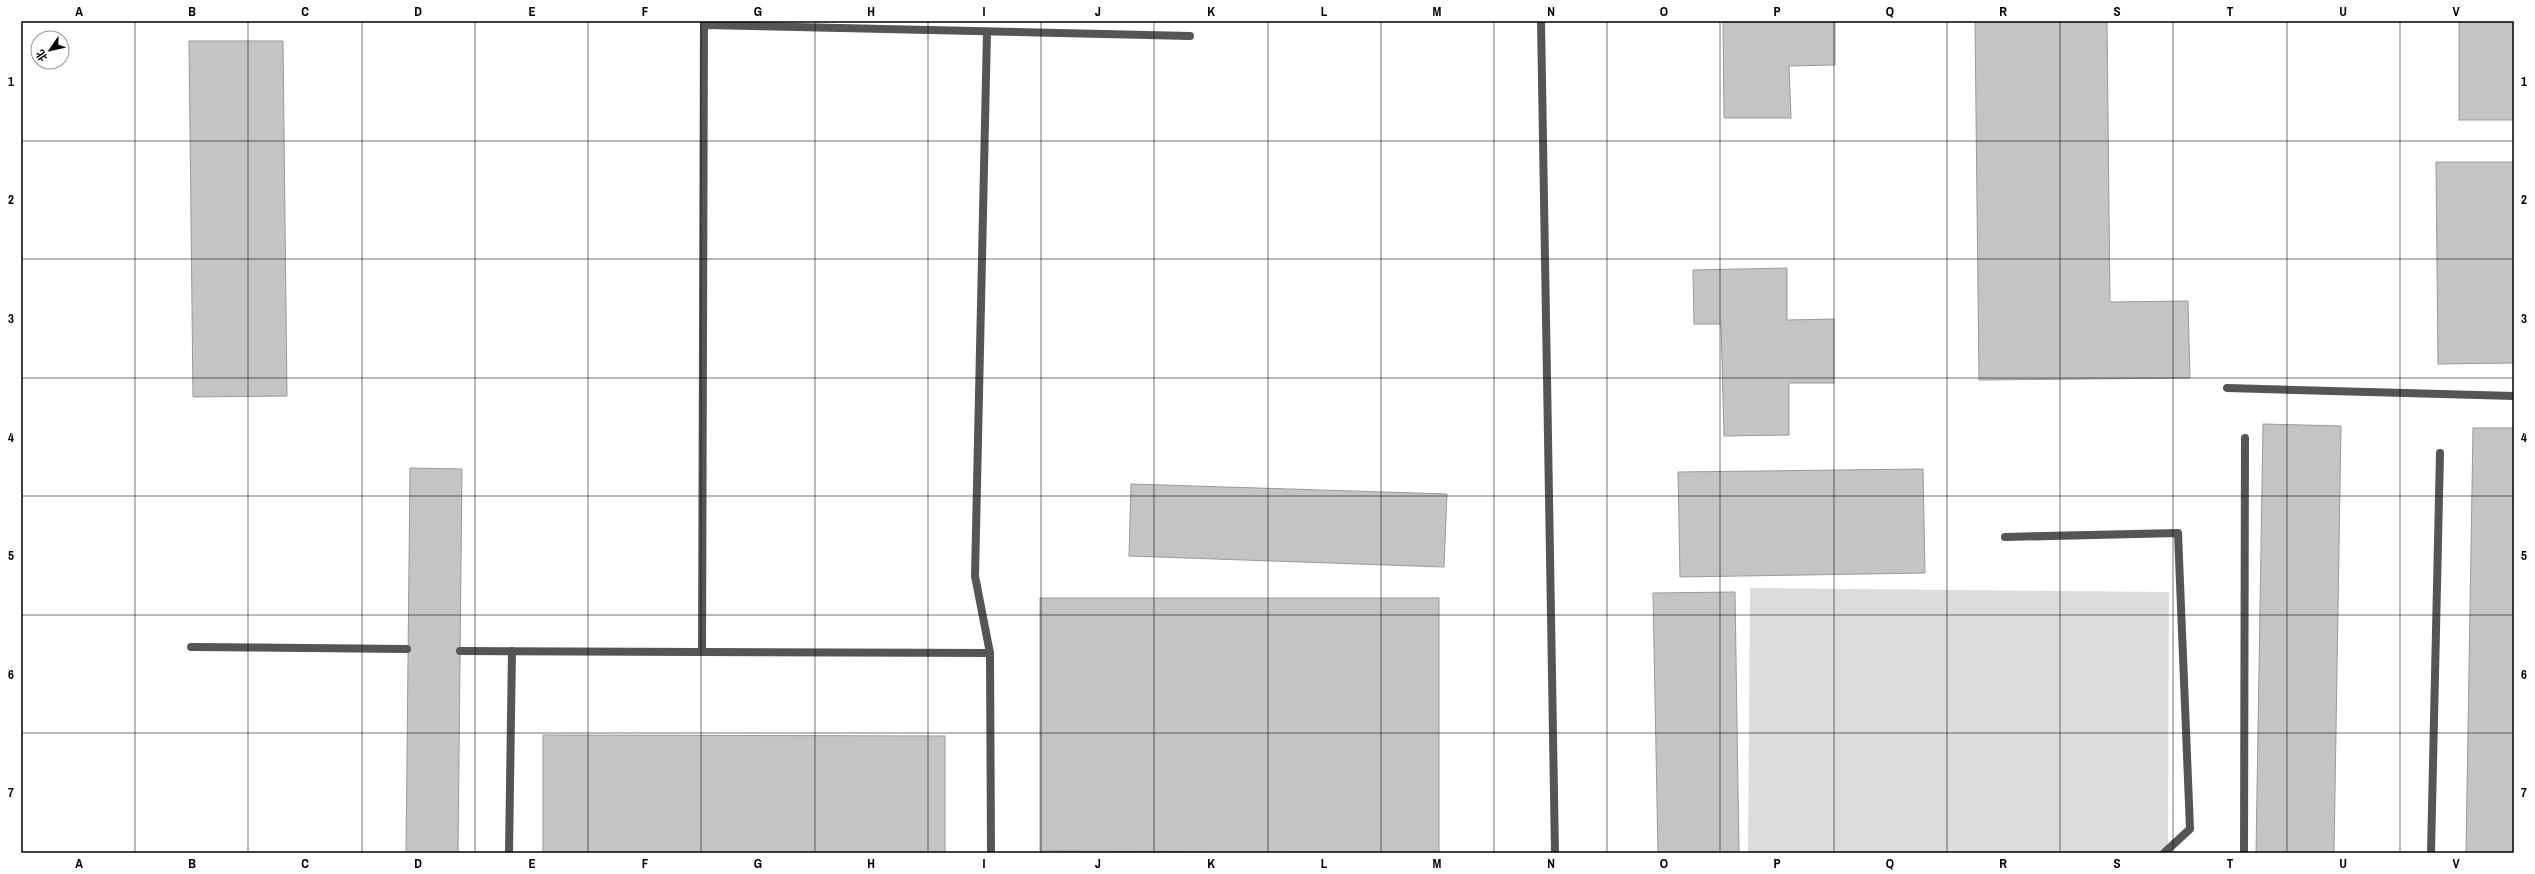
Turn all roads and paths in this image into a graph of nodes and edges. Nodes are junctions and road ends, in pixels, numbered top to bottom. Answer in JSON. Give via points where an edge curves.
{"nodes":[{"id":1,"x":1541,"y":21,"type":"edge"},
{"id":2,"x":704,"y":23,"type":"edge"},
{"id":3,"x":987,"y":32,"type":"junction"},
{"id":4,"x":1190,"y":36,"type":"dead end"},
{"id":5,"x":2227,"y":388,"type":"dead end"},
{"id":6,"x":2514,"y":396,"type":"edge"},
{"id":7,"x":2245,"y":438,"type":"dead end"},
{"id":8,"x":2440,"y":453,"type":"dead end"},
{"id":9,"x":2004,"y":537,"type":"dead end"},
{"id":10,"x":190,"y":647,"type":"dead end"},
{"id":11,"x":407,"y":649,"type":"dead end"},
{"id":12,"x":460,"y":651,"type":"dead end"},
{"id":13,"x":512,"y":651,"type":"junction"},
{"id":14,"x":702,"y":652,"type":"junction"},
{"id":15,"x":990,"y":653,"type":"junction"},
{"id":16,"x":509,"y":853,"type":"edge"},
{"id":17,"x":991,"y":853,"type":"edge"},
{"id":18,"x":1555,"y":853,"type":"edge"},
{"id":19,"x":2164,"y":853,"type":"edge"},
{"id":20,"x":2244,"y":853,"type":"edge"},
{"id":21,"x":2431,"y":853,"type":"edge"}],
"edges":[{"from":1,"to":18,"type":"lane"},
{"from":2,"to":3,"type":"lane"},
{"from":2,"to":14,"type":"lane"},
{"from":3,"to":4,"type":"lane"},
{"from":3,"to":15,"type":"lane","via":[[975,576]]},
{"from":5,"to":6,"type":"lane"},
{"from":7,"to":20,"type":"lane"},
{"from":8,"to":21,"type":"lane"},
{"from":9,"to":19,"type":"lane","via":[[2178,533],[2190,829]]},
{"from":10,"to":11,"type":"lane"},
{"from":12,"to":13,"type":"lane"},
{"from":13,"to":14,"type":"lane"},
{"from":13,"to":16,"type":"lane"},
{"from":14,"to":15,"type":"lane"},
{"from":15,"to":17,"type":"lane"}]}
